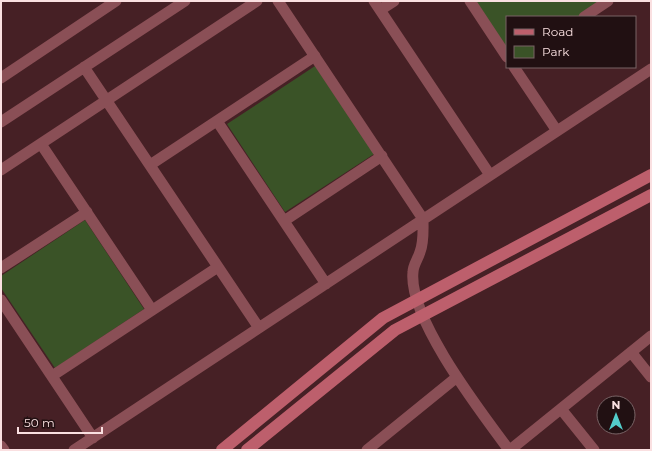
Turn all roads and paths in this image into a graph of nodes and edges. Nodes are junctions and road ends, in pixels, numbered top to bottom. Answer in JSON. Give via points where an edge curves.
{"nodes":[{"id":1,"x":116,"y":1,"type":"edge"},
{"id":2,"x":257,"y":1,"type":"edge"},
{"id":3,"x":278,"y":1,"type":"edge"},
{"id":4,"x":394,"y":1,"type":"edge"},
{"id":5,"x":470,"y":1,"type":"edge"},
{"id":6,"x":608,"y":1,"type":"edge"},
{"id":7,"x":179,"y":3,"type":"edge"},
{"id":8,"x":377,"y":6,"type":"edge"},
{"id":9,"x":586,"y":16,"type":"edge"},
{"id":10,"x":506,"y":55,"type":"edge"},
{"id":11,"x":315,"y":56,"type":"junction"},
{"id":12,"x":84,"y":67,"type":"junction"},
{"id":13,"x":515,"y":68,"type":"edge"},
{"id":14,"x":651,"y":69,"type":"edge"},
{"id":15,"x":1,"y":78,"type":"edge"},
{"id":16,"x":107,"y":100,"type":"junction"},
{"id":17,"x":217,"y":121,"type":"junction"},
{"id":18,"x":1,"y":122,"type":"edge"},
{"id":19,"x":556,"y":131,"type":"junction"},
{"id":20,"x":41,"y":144,"type":"junction"},
{"id":21,"x":382,"y":156,"type":"junction"},
{"id":22,"x":150,"y":165,"type":"junction"},
{"id":23,"x":1,"y":170,"type":"edge"},
{"id":24,"x":490,"y":175,"type":"junction"},
{"id":25,"x":651,"y":175,"type":"edge"},
{"id":26,"x":651,"y":195,"type":"edge"},
{"id":27,"x":87,"y":212,"type":"junction"},
{"id":28,"x":423,"y":219,"type":"junction"},
{"id":29,"x":284,"y":221,"type":"junction"},
{"id":30,"x":218,"y":267,"type":"junction"},
{"id":31,"x":1,"y":268,"type":"edge"},
{"id":32,"x":326,"y":284,"type":"junction"},
{"id":33,"x":1,"y":300,"type":"edge"},
{"id":34,"x":416,"y":300,"type":"junction"},
{"id":35,"x":152,"y":310,"type":"junction"},
{"id":36,"x":422,"y":316,"type":"junction"},
{"id":37,"x":259,"y":328,"type":"junction"},
{"id":38,"x":651,"y":336,"type":"edge"},
{"id":39,"x":631,"y":352,"type":"junction"},
{"id":40,"x":52,"y":376,"type":"junction"},
{"id":41,"x":651,"y":377,"type":"edge"},
{"id":42,"x":457,"y":378,"type":"junction"},
{"id":43,"x":561,"y":409,"type":"junction"},
{"id":44,"x":93,"y":438,"type":"junction"},
{"id":45,"x":1,"y":446,"type":"edge"},
{"id":46,"x":4,"y":450,"type":"edge"},
{"id":47,"x":74,"y":450,"type":"edge"},
{"id":48,"x":222,"y":450,"type":"edge"},
{"id":49,"x":247,"y":450,"type":"edge"},
{"id":50,"x":367,"y":450,"type":"edge"},
{"id":51,"x":509,"y":450,"type":"edge"},
{"id":52,"x":594,"y":450,"type":"edge"}],
"edges":[{"from":1,"to":15,"type":"street"},
{"from":2,"to":16,"type":"street"},
{"from":3,"to":11,"type":"street"},
{"from":4,"to":8,"type":"street"},
{"from":5,"to":10,"type":"street"},
{"from":6,"to":9,"type":"street"},
{"from":7,"to":12,"type":"street"},
{"from":8,"to":24,"type":"street"},
{"from":11,"to":17,"type":"street"},
{"from":11,"to":21,"type":"street"},
{"from":12,"to":16,"type":"street"},
{"from":12,"to":18,"type":"street"},
{"from":13,"to":19,"type":"street"},
{"from":14,"to":19,"type":"street"},
{"from":16,"to":20,"type":"street"},
{"from":16,"to":22,"type":"street"},
{"from":17,"to":22,"type":"street"},
{"from":17,"to":29,"type":"street"},
{"from":19,"to":24,"type":"street"},
{"from":20,"to":23,"type":"street"},
{"from":20,"to":27,"type":"street"},
{"from":21,"to":28,"type":"street"},
{"from":21,"to":29,"type":"street"},
{"from":22,"to":30,"type":"street"},
{"from":24,"to":28,"type":"street"},
{"from":25,"to":34,"type":"street"},
{"from":26,"to":36,"type":"street"},
{"from":27,"to":31,"type":"street"},
{"from":27,"to":35,"type":"street"},
{"from":28,"to":32,"type":"street"},
{"from":28,"to":34,"type":"street","via":[[423,241],[412,272]]},
{"from":29,"to":32,"type":"street"},
{"from":30,"to":35,"type":"street"},
{"from":30,"to":37,"type":"street"},
{"from":32,"to":37,"type":"street"},
{"from":33,"to":40,"type":"street"},
{"from":34,"to":36,"type":"street"},
{"from":34,"to":48,"type":"street","via":[[383,318]]},
{"from":35,"to":40,"type":"street"},
{"from":36,"to":42,"type":"street"},
{"from":36,"to":49,"type":"street","via":[[394,330]]},
{"from":37,"to":44,"type":"street"},
{"from":38,"to":39,"type":"street"},
{"from":39,"to":41,"type":"street"},
{"from":39,"to":43,"type":"street"},
{"from":40,"to":44,"type":"street"},
{"from":42,"to":50,"type":"street"},
{"from":42,"to":51,"type":"street"},
{"from":43,"to":51,"type":"street"},
{"from":43,"to":52,"type":"street"},
{"from":44,"to":47,"type":"street"},
{"from":45,"to":46,"type":"street"}]}
